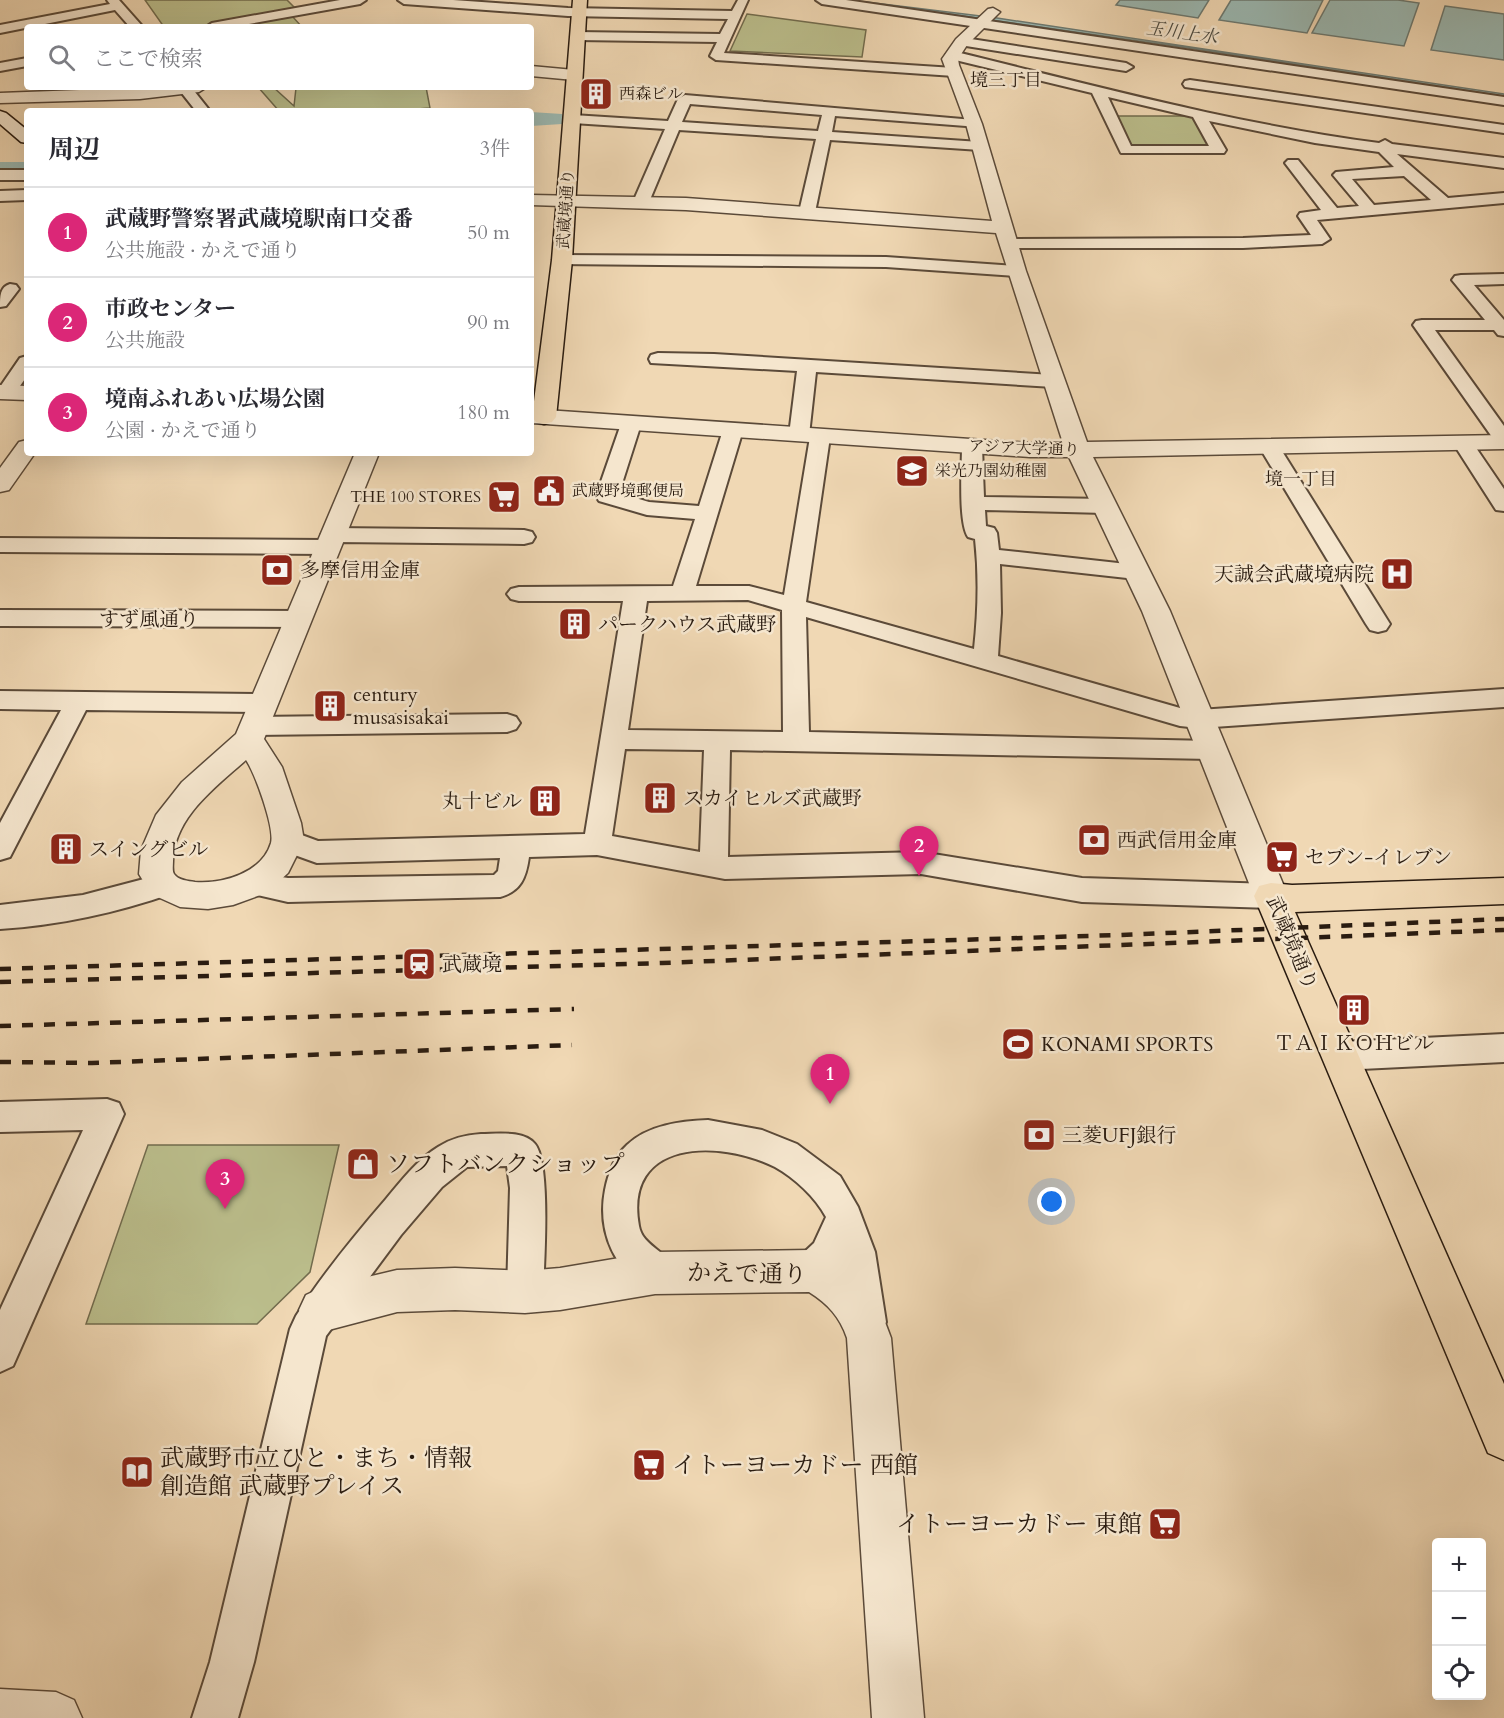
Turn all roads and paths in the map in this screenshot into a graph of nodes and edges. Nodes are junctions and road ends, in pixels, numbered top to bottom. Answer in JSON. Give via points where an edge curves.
{"nodes":[{"id":1,"x":360,"y":0,"type":"edge"},
{"id":2,"x":404,"y":0,"type":"edge"},
{"id":3,"x":744,"y":0,"type":"edge"},
{"id":4,"x":822,"y":0,"type":"edge"},
{"id":5,"x":907,"y":0,"type":"edge"},
{"id":6,"x":115,"y":3,"type":"edge"},
{"id":7,"x":49,"y":6,"type":"dead end"},
{"id":8,"x":580,"y":6,"type":"edge"},
{"id":9,"x":737,"y":15,"type":"junction"},
{"id":10,"x":61,"y":17,"type":"junction"},
{"id":11,"x":987,"y":17,"type":"junction"},
{"id":12,"x":24,"y":24,"type":"edge"},
{"id":13,"x":25,"y":24,"type":"edge"},
{"id":14,"x":70,"y":24,"type":"edge"},
{"id":15,"x":134,"y":24,"type":"edge"},
{"id":16,"x":228,"y":24,"type":"edge"},
{"id":17,"x":0,"y":29,"type":"edge"},
{"id":18,"x":577,"y":36,"type":"junction"},
{"id":19,"x":726,"y":38,"type":"junction"},
{"id":20,"x":1143,"y":47,"type":"junction"},
{"id":21,"x":957,"y":48,"type":"junction"},
{"id":22,"x":1203,"y":56,"type":"junction"},
{"id":23,"x":24,"y":63,"type":"edge"},
{"id":24,"x":0,"y":67,"type":"edge"},
{"id":25,"x":1126,"y":67,"type":"junction"},
{"id":26,"x":1304,"y":70,"type":"junction"},
{"id":27,"x":534,"y":71,"type":"edge"},
{"id":28,"x":954,"y":72,"type":"junction"},
{"id":29,"x":574,"y":75,"type":"junction"},
{"id":30,"x":1190,"y":84,"type":"junction"},
{"id":31,"x":1419,"y":88,"type":"junction"},
{"id":32,"x":1504,"y":88,"type":"edge"},
{"id":33,"x":154,"y":90,"type":"edge"},
{"id":34,"x":191,"y":90,"type":"edge"},
{"id":35,"x":136,"y":91,"type":"edge"},
{"id":36,"x":1103,"y":92,"type":"junction"},
{"id":37,"x":0,"y":99,"type":"edge"},
{"id":38,"x":1295,"y":99,"type":"junction"},
{"id":39,"x":1504,"y":100,"type":"edge"},
{"id":40,"x":1320,"y":102,"type":"junction"},
{"id":41,"x":201,"y":108,"type":"edge"},
{"id":42,"x":1179,"y":110,"type":"junction"},
{"id":43,"x":1254,"y":110,"type":"junction"},
{"id":44,"x":829,"y":111,"type":"junction"},
{"id":45,"x":1387,"y":112,"type":"junction"},
{"id":46,"x":1198,"y":114,"type":"junction"},
{"id":47,"x":1411,"y":115,"type":"junction"},
{"id":48,"x":0,"y":116,"type":"edge"},
{"id":49,"x":1314,"y":118,"type":"dead end"},
{"id":50,"x":573,"y":119,"type":"junction"},
{"id":51,"x":674,"y":124,"type":"junction"},
{"id":52,"x":974,"y":124,"type":"junction"},
{"id":53,"x":1504,"y":129,"type":"edge"},
{"id":54,"x":824,"y":135,"type":"junction"},
{"id":55,"x":24,"y":136,"type":"edge"},
{"id":56,"x":980,"y":146,"type":"junction"},
{"id":57,"x":1384,"y":149,"type":"junction"},
{"id":58,"x":1293,"y":163,"type":"dead end"},
{"id":59,"x":1504,"y":163,"type":"edge"},
{"id":60,"x":1409,"y":171,"type":"junction"},
{"id":61,"x":0,"y":175,"type":"edge"},
{"id":62,"x":24,"y":175,"type":"edge"},
{"id":63,"x":24,"y":195,"type":"edge"},
{"id":64,"x":0,"y":196,"type":"edge"},
{"id":65,"x":1504,"y":198,"type":"edge"},
{"id":66,"x":534,"y":200,"type":"edge"},
{"id":67,"x":567,"y":200,"type":"junction"},
{"id":68,"x":641,"y":202,"type":"junction"},
{"id":69,"x":1445,"y":204,"type":"junction"},
{"id":70,"x":1370,"y":210,"type":"junction"},
{"id":71,"x":807,"y":212,"type":"junction"},
{"id":72,"x":1332,"y":213,"type":"junction"},
{"id":73,"x":1006,"y":236,"type":"junction"},
{"id":74,"x":562,"y":260,"type":"junction"},
{"id":75,"x":1016,"y":271,"type":"junction"},
{"id":76,"x":1504,"y":279,"type":"edge"},
{"id":77,"x":0,"y":289,"type":"edge"},
{"id":78,"x":0,"y":302,"type":"edge"},
{"id":79,"x":1502,"y":327,"type":"edge"},
{"id":80,"x":658,"y":359,"type":"dead end"},
{"id":81,"x":807,"y":366,"type":"junction"},
{"id":82,"x":24,"y":368,"type":"edge"},
{"id":83,"x":1053,"y":381,"type":"junction"},
{"id":84,"x":11,"y":392,"type":"edge"},
{"id":85,"x":538,"y":417,"type":"edge"},
{"id":86,"x":631,"y":424,"type":"junction"},
{"id":87,"x":733,"y":430,"type":"junction"},
{"id":88,"x":809,"y":436,"type":"junction"},
{"id":89,"x":1504,"y":441,"type":"edge"},
{"id":90,"x":1463,"y":443,"type":"junction"},
{"id":91,"x":972,"y":447,"type":"junction"},
{"id":92,"x":1270,"y":448,"type":"junction"},
{"id":93,"x":24,"y":451,"type":"edge"},
{"id":94,"x":1078,"y":451,"type":"junction"},
{"id":95,"x":366,"y":456,"type":"edge"},
{"id":96,"x":0,"y":485,"type":"edge"},
{"id":97,"x":973,"y":503,"type":"junction"},
{"id":98,"x":1504,"y":505,"type":"edge"},
{"id":99,"x":1106,"y":506,"type":"junction"},
{"id":100,"x":706,"y":513,"type":"junction"},
{"id":101,"x":524,"y":537,"type":"dead end"},
{"id":102,"x":330,"y":541,"type":"junction"},
{"id":103,"x":0,"y":545,"type":"edge"},
{"id":104,"x":989,"y":556,"type":"junction"},
{"id":105,"x":1136,"y":572,"type":"junction"},
{"id":106,"x":519,"y":594,"type":"dead end"},
{"id":107,"x":636,"y":595,"type":"junction"},
{"id":108,"x":682,"y":595,"type":"junction"},
{"id":109,"x":794,"y":605,"type":"junction"},
{"id":110,"x":0,"y":618,"type":"edge"},
{"id":111,"x":298,"y":619,"type":"junction"},
{"id":112,"x":1378,"y":624,"type":"dead end"},
{"id":113,"x":985,"y":661,"type":"junction"},
{"id":114,"x":1504,"y":698,"type":"edge"},
{"id":115,"x":0,"y":700,"type":"edge"},
{"id":116,"x":78,"y":701,"type":"junction"},
{"id":117,"x":1199,"y":719,"type":"junction"},
{"id":118,"x":256,"y":723,"type":"junction"},
{"id":119,"x":507,"y":723,"type":"dead end"},
{"id":120,"x":612,"y":739,"type":"junction"},
{"id":121,"x":717,"y":741,"type":"junction"},
{"id":122,"x":796,"y":741,"type":"junction"},
{"id":123,"x":1211,"y":750,"type":"junction"},
{"id":124,"x":218,"y":768,"type":"junction"},
{"id":125,"x":267,"y":768,"type":"junction"},
{"id":126,"x":12,"y":802,"type":"edge"},
{"id":127,"x":288,"y":841,"type":"junction"},
{"id":128,"x":597,"y":844,"type":"junction"},
{"id":129,"x":516,"y":846,"type":"junction"},
{"id":130,"x":0,"y":849,"type":"edge"},
{"id":131,"x":714,"y":867,"type":"junction"},
{"id":132,"x":254,"y":884,"type":"junction"},
{"id":133,"x":163,"y":885,"type":"junction"},
{"id":134,"x":1504,"y":891,"type":"edge"},
{"id":135,"x":1271,"y":896,"type":"junction"},
{"id":136,"x":0,"y":916,"type":"edge"},
{"id":137,"x":1504,"y":1048,"type":"edge"},
{"id":138,"x":1341,"y":1056,"type":"junction"},
{"id":139,"x":0,"y":1117,"type":"edge"},
{"id":140,"x":844,"y":1218,"type":"junction"},
{"id":141,"x":811,"y":1272,"type":"junction"},
{"id":142,"x":655,"y":1273,"type":"junction"},
{"id":143,"x":525,"y":1292,"type":"junction"},
{"id":144,"x":321,"y":1310,"type":"junction"},
{"id":145,"x":869,"y":1338,"type":"junction"},
{"id":146,"x":0,"y":1353,"type":"edge"},
{"id":147,"x":1504,"y":1437,"type":"edge"},
{"id":148,"x":0,"y":1714,"type":"edge"},
{"id":149,"x":56,"y":1718,"type":"edge"},
{"id":150,"x":215,"y":1718,"type":"edge"},
{"id":151,"x":898,"y":1718,"type":"edge"}],
"edges":[{"from":1,"to":16,"type":"street"},
{"from":2,"to":8,"type":"street"},
{"from":3,"to":9,"type":"street"},
{"from":4,"to":11,"type":"street"},
{"from":5,"to":11,"type":"street"},
{"from":6,"to":10,"type":"street"},
{"from":6,"to":15,"type":"street"},
{"from":7,"to":10,"type":"street"},
{"from":8,"to":9,"type":"street"},
{"from":8,"to":18,"type":"main road","name":"武蔵境通り"},
{"from":9,"to":19,"type":"street"},
{"from":10,"to":13,"type":"street"},
{"from":10,"to":14,"type":"street"},
{"from":11,"to":20,"type":"street"},
{"from":11,"to":21,"type":"street"},
{"from":11,"to":32,"type":"street"},
{"from":12,"to":17,"type":"street"},
{"from":18,"to":19,"type":"street"},
{"from":18,"to":29,"type":"main road","name":"武蔵境通り"},
{"from":19,"to":28,"type":"street","via":[[716,56]]},
{"from":20,"to":22,"type":"street"},
{"from":20,"to":25,"type":"street"},
{"from":21,"to":25,"type":"street"},
{"from":21,"to":28,"type":"street","name":"武蔵境通り","via":[[950,59]]},
{"from":21,"to":36,"type":"street"},
{"from":22,"to":26,"type":"street"},
{"from":22,"to":30,"type":"street"},
{"from":23,"to":24,"type":"street"},
{"from":25,"to":36,"type":"street","via":[[1124,75]]},
{"from":26,"to":31,"type":"street"},
{"from":26,"to":38,"type":"street"},
{"from":27,"to":29,"type":"street"},
{"from":28,"to":52,"type":"street","name":"武蔵境通り"},
{"from":29,"to":50,"type":"main road","name":"武蔵境通り"},
{"from":30,"to":42,"type":"street"},
{"from":30,"to":43,"type":"street"},
{"from":31,"to":39,"type":"street"},
{"from":31,"to":47,"type":"street"},
{"from":33,"to":35,"type":"street"},
{"from":34,"to":41,"type":"street"},
{"from":35,"to":37,"type":"street"},
{"from":36,"to":42,"type":"street"},
{"from":36,"to":46,"type":"street","via":[[1126,150],[1219,150]]},
{"from":38,"to":40,"type":"street"},
{"from":38,"to":43,"type":"street"},
{"from":40,"to":45,"type":"street"},
{"from":40,"to":49,"type":"street"},
{"from":42,"to":46,"type":"street"},
{"from":43,"to":46,"type":"street"},
{"from":43,"to":57,"type":"street","via":[[1315,139]]},
{"from":44,"to":51,"type":"street","via":[[685,99]]},
{"from":44,"to":52,"type":"street"},
{"from":44,"to":54,"type":"street"},
{"from":45,"to":47,"type":"street"},
{"from":45,"to":57,"type":"street"},
{"from":47,"to":53,"type":"street"},
{"from":48,"to":55,"type":"street"},
{"from":50,"to":51,"type":"street"},
{"from":50,"to":67,"type":"main road","name":"武蔵境通り"},
{"from":51,"to":54,"type":"street"},
{"from":51,"to":68,"type":"street"},
{"from":52,"to":56,"type":"street","name":"武蔵境通り"},
{"from":54,"to":56,"type":"street"},
{"from":54,"to":71,"type":"street"},
{"from":56,"to":73,"type":"street","name":"武蔵境通り"},
{"from":57,"to":59,"type":"street"},
{"from":57,"to":60,"type":"street"},
{"from":58,"to":72,"type":"street"},
{"from":60,"to":69,"type":"street"},
{"from":60,"to":70,"type":"street","via":[[1341,175]]},
{"from":61,"to":62,"type":"street"},
{"from":63,"to":64,"type":"street"},
{"from":65,"to":69,"type":"street"},
{"from":66,"to":67,"type":"street"},
{"from":67,"to":68,"type":"street"},
{"from":67,"to":74,"type":"main road","name":"武蔵境通り"},
{"from":68,"to":71,"type":"street"},
{"from":69,"to":70,"type":"street"},
{"from":70,"to":72,"type":"street"},
{"from":71,"to":73,"type":"street"},
{"from":72,"to":73,"type":"street","via":[[1306,216],[1322,239],[1243,243]]},
{"from":73,"to":75,"type":"street","name":"武蔵境通り"},
{"from":74,"to":75,"type":"street","via":[[886,262]]},
{"from":74,"to":85,"type":"main road","name":"武蔵境通り"},
{"from":75,"to":83,"type":"street","name":"武蔵境通り"},
{"from":76,"to":79,"type":"street","via":[[1461,280]]},
{"from":77,"to":78,"type":"street","via":[[10,289]]},
{"from":79,"to":89,"type":"street","via":[[1422,326]]},
{"from":80,"to":81,"type":"street"},
{"from":81,"to":83,"type":"street"},
{"from":81,"to":88,"type":"street"},
{"from":82,"to":84,"type":"street"},
{"from":83,"to":94,"type":"street","name":"武蔵境通り"},
{"from":85,"to":86,"type":"street","name":"アジア大学通り"},
{"from":86,"to":87,"type":"street","name":"アジア大学通り"},
{"from":86,"to":100,"type":"street","via":[[607,496],[647,508]]},
{"from":87,"to":88,"type":"street","name":"アジア大学通り"},
{"from":87,"to":100,"type":"street"},
{"from":88,"to":91,"type":"street","name":"アジア大学通り"},
{"from":88,"to":109,"type":"street"},
{"from":89,"to":90,"type":"street","name":"アジア大学通り"},
{"from":90,"to":92,"type":"street","name":"アジア大学通り"},
{"from":90,"to":98,"type":"street"},
{"from":91,"to":94,"type":"street","name":"アジア大学通り"},
{"from":91,"to":97,"type":"street"},
{"from":92,"to":94,"type":"street","name":"アジア大学通り"},
{"from":92,"to":112,"type":"street"},
{"from":93,"to":96,"type":"street"},
{"from":94,"to":99,"type":"street","name":"武蔵境通り"},
{"from":95,"to":102,"type":"street"},
{"from":97,"to":99,"type":"street"},
{"from":97,"to":104,"type":"street","via":[[976,532],[986,533]]},
{"from":99,"to":105,"type":"street","name":"武蔵境通り"},
{"from":100,"to":108,"type":"street"},
{"from":101,"to":102,"type":"street"},
{"from":102,"to":103,"type":"street"},
{"from":102,"to":111,"type":"street"},
{"from":104,"to":105,"type":"street"},
{"from":104,"to":113,"type":"street","via":[[990,622]]},
{"from":105,"to":117,"type":"street","name":"武蔵境通り","via":[[1156,611]]},
{"from":106,"to":107,"type":"street"},
{"from":107,"to":108,"type":"street"},
{"from":107,"to":120,"type":"street"},
{"from":108,"to":109,"type":"street","via":[[749,593]]},
{"from":109,"to":113,"type":"street"},
{"from":109,"to":122,"type":"street"},
{"from":110,"to":111,"type":"street","name":"すず風通り"},
{"from":111,"to":118,"type":"street"},
{"from":113,"to":117,"type":"street","via":[[1180,717]]},
{"from":114,"to":117,"type":"street"},
{"from":115,"to":116,"type":"street"},
{"from":116,"to":118,"type":"street"},
{"from":116,"to":126,"type":"street"},
{"from":117,"to":123,"type":"street","name":"武蔵境通り"},
{"from":118,"to":119,"type":"street"},
{"from":118,"to":124,"type":"street"},
{"from":118,"to":125,"type":"street"},
{"from":120,"to":121,"type":"street"},
{"from":120,"to":128,"type":"street"},
{"from":121,"to":122,"type":"street"},
{"from":121,"to":131,"type":"street"},
{"from":122,"to":123,"type":"street"},
{"from":123,"to":135,"type":"street","name":"武蔵境通り"},
{"from":124,"to":125,"type":"street","via":[[250,764]]},
{"from":124,"to":133,"type":"street","via":[[172,815],[157,850],[156,874]]},
{"from":125,"to":127,"type":"street"},
{"from":126,"to":130,"type":"street"},
{"from":127,"to":129,"type":"street","via":[[317,852]]},
{"from":127,"to":132,"type":"street","via":[[276,864]]},
{"from":128,"to":129,"type":"street"},
{"from":128,"to":131,"type":"street"},
{"from":129,"to":132,"type":"street","via":[[513,876],[500,886],[288,890]]},
{"from":131,"to":135,"type":"street","via":[[921,863],[1082,890]]},
{"from":132,"to":133,"type":"street","via":[[208,896],[180,894]]},
{"from":133,"to":136,"type":"street","via":[[89,907],[41,915]]},
{"from":134,"to":135,"type":"main road","via":[[1292,899]]},
{"from":135,"to":138,"type":"main road","name":"武蔵境通り"},
{"from":137,"to":138,"type":"street"},
{"from":138,"to":147,"type":"main road","name":"武蔵境通り"},
{"from":139,"to":146,"type":"street","via":[[107,1114]]},
{"from":140,"to":141,"type":"street","via":[[827,1256]]},
{"from":140,"to":142,"type":"street","via":[[827,1187],[787,1155],[735,1137],[689,1135],[665,1139],[629,1167],[620,1186],[624,1241],[637,1259]]},
{"from":140,"to":145,"type":"street","via":[[862,1269]]},
{"from":141,"to":142,"type":"street","name":"かえで通り"},
{"from":141,"to":145,"type":"street","name":"かえで通り","via":[[834,1282],[851,1299]]},
{"from":142,"to":143,"type":"street","name":"かえで通り"},
{"from":143,"to":144,"type":"street","name":"かえで通り","via":[[397,1291]]},
{"from":143,"to":144,"type":"street","via":[[527,1188],[523,1155],[516,1150],[460,1152],[444,1160],[415,1190]]},
{"from":144,"to":150,"type":"street","via":[[309,1329],[232,1662]]},
{"from":145,"to":151,"type":"street","name":"かえで通り"},
{"from":148,"to":149,"type":"street"}]}
